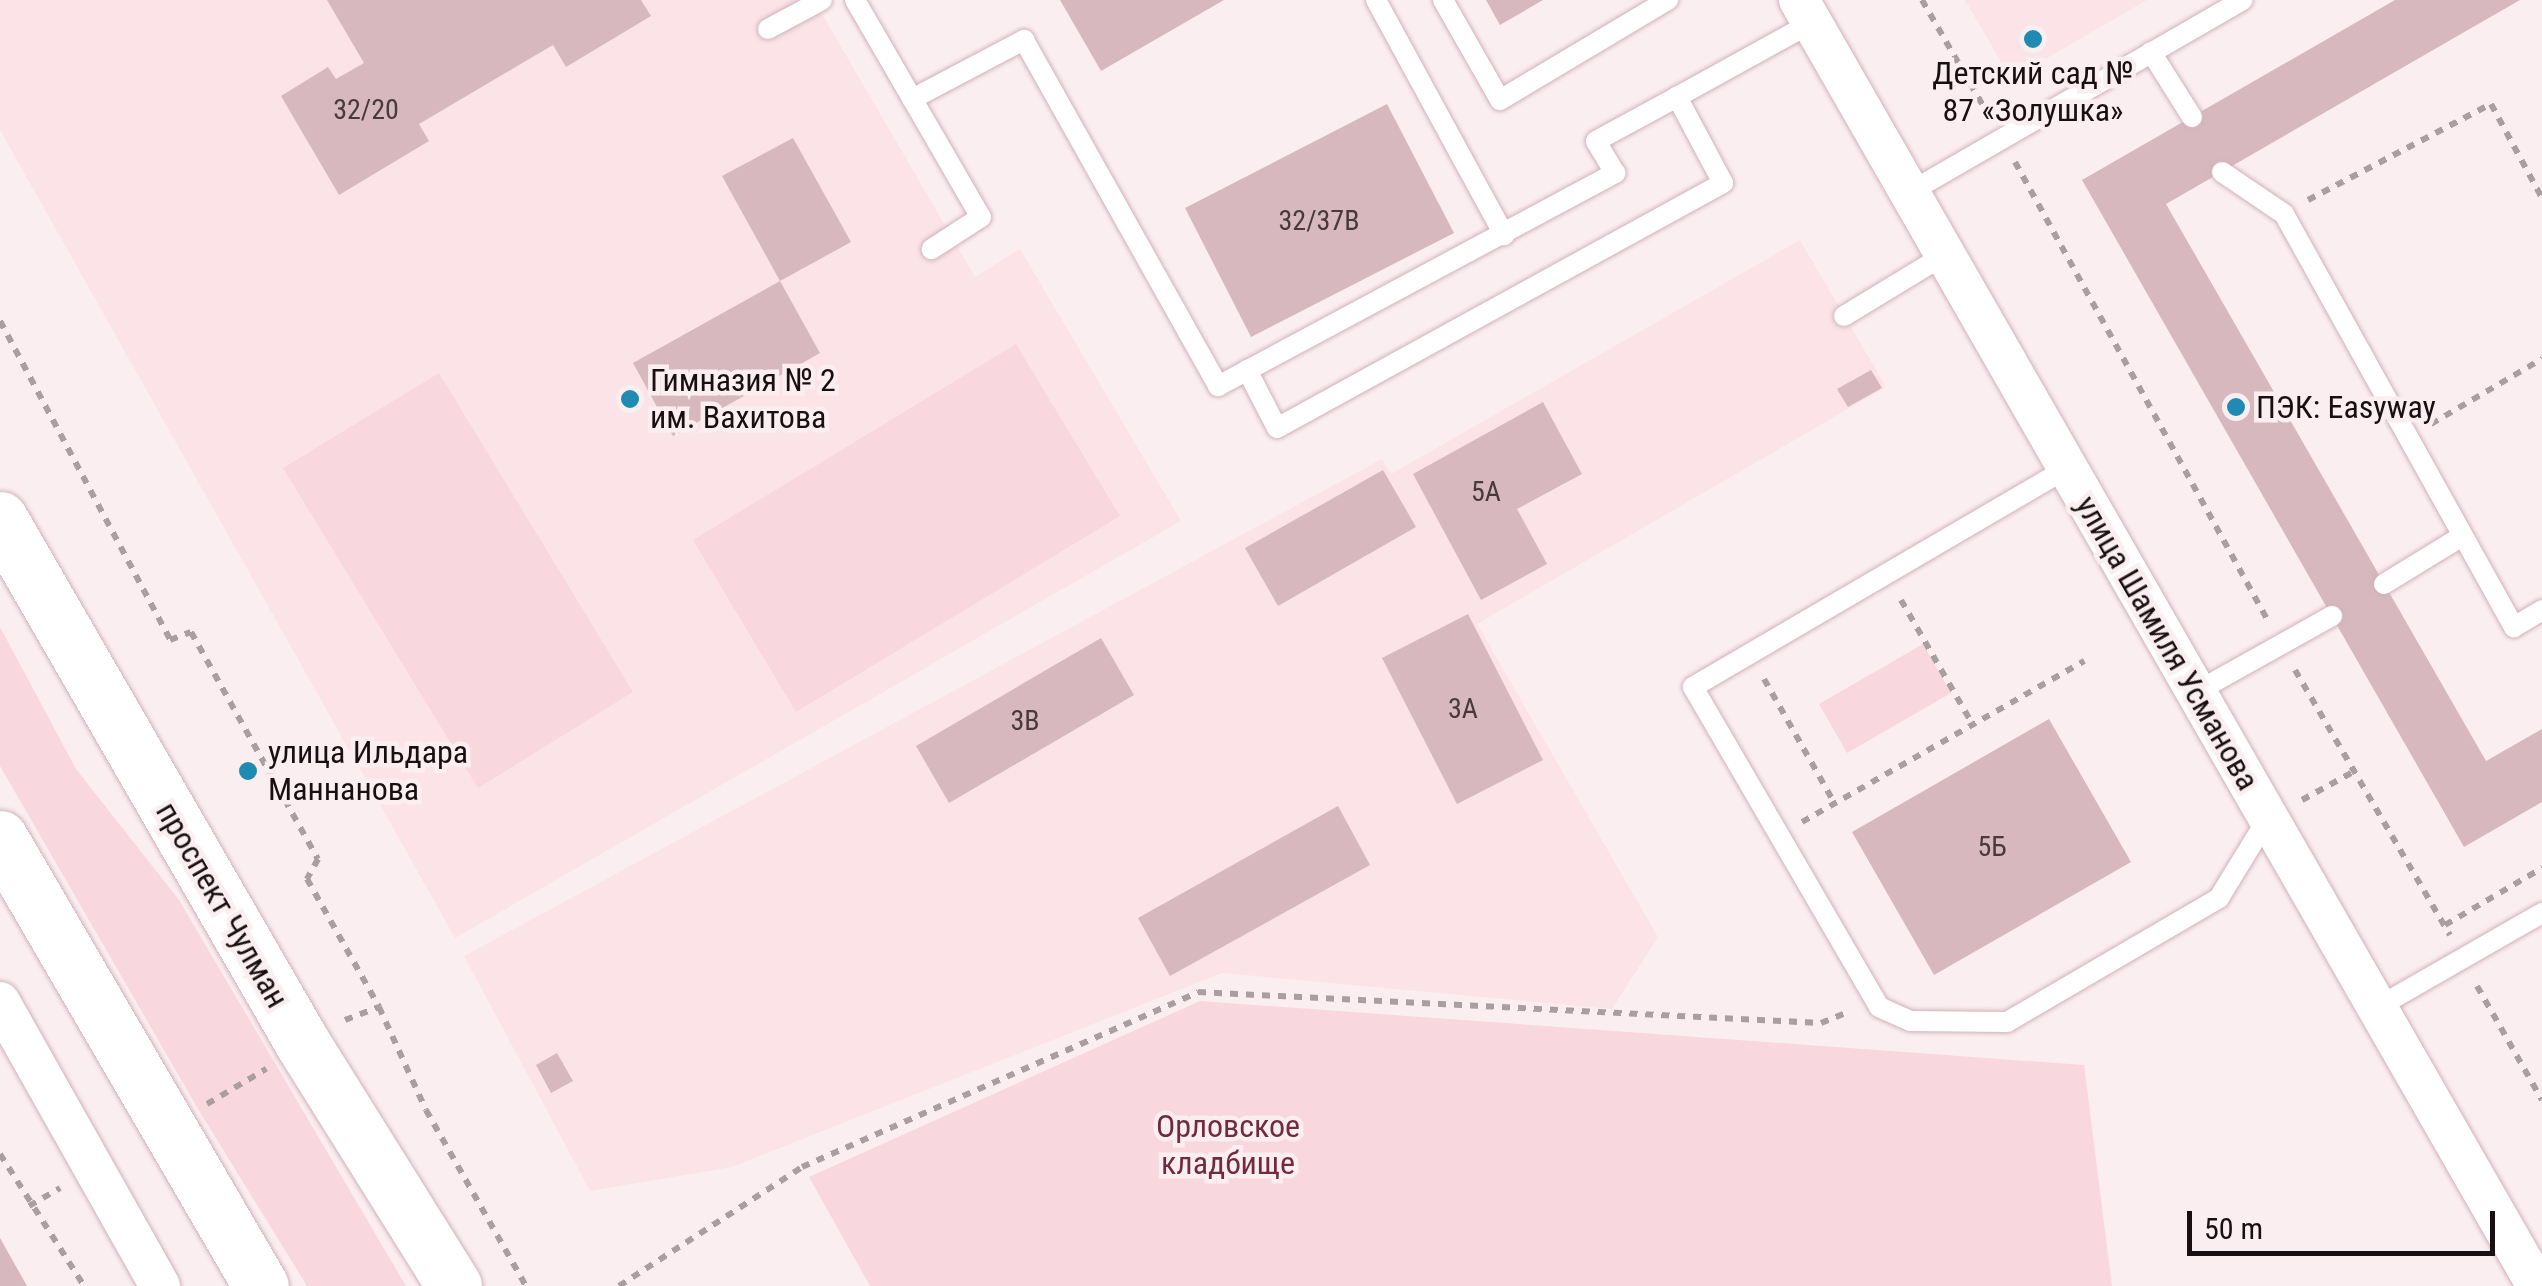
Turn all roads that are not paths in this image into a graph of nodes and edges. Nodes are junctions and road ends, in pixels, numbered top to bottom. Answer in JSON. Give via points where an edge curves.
{"nodes":[{"id":1,"x":822,"y":0,"type":"edge"},
{"id":2,"x":855,"y":0,"type":"edge"},
{"id":3,"x":1376,"y":0,"type":"edge"},
{"id":4,"x":1443,"y":0,"type":"edge"},
{"id":5,"x":1668,"y":0,"type":"edge"},
{"id":6,"x":2242,"y":0,"type":"edge"},
{"id":7,"x":1805,"y":11,"type":"edge"},
{"id":8,"x":768,"y":29,"type":"dead end"},
{"id":9,"x":2151,"y":52,"type":"junction"},
{"id":10,"x":1677,"y":98,"type":"junction"},
{"id":11,"x":912,"y":100,"type":"junction"},
{"id":12,"x":2192,"y":116,"type":"dead end"},
{"id":13,"x":2222,"y":172,"type":"dead end"},
{"id":14,"x":1910,"y":192,"type":"junction"},
{"id":15,"x":1504,"y":235,"type":"junction"},
{"id":16,"x":932,"y":249,"type":"dead end"},
{"id":17,"x":1946,"y":254,"type":"junction"},
{"id":18,"x":1844,"y":316,"type":"dead end"},
{"id":19,"x":1247,"y":370,"type":"junction"},
{"id":20,"x":2066,"y":469,"type":"junction"},
{"id":21,"x":0,"y":519,"type":"edge"},
{"id":22,"x":2459,"y":538,"type":"junction"},
{"id":23,"x":2384,"y":584,"type":"dead end"},
{"id":24,"x":2542,"y":610,"type":"edge"},
{"id":25,"x":2332,"y":616,"type":"dead end"},
{"id":26,"x":2196,"y":692,"type":"junction"},
{"id":27,"x":2268,"y":818,"type":"junction"},
{"id":28,"x":0,"y":838,"type":"edge"},
{"id":29,"x":2542,"y":913,"type":"edge"},
{"id":30,"x":0,"y":1002,"type":"edge"},
{"id":31,"x":2378,"y":1007,"type":"junction"},
{"id":32,"x":160,"y":1286,"type":"edge"},
{"id":33,"x":261,"y":1286,"type":"edge"},
{"id":34,"x":454,"y":1286,"type":"edge"},
{"id":35,"x":2537,"y":1286,"type":"edge"}],
"edges":[{"from":1,"to":8,"type":"lane"},
{"from":2,"to":11,"type":"lane"},
{"from":3,"to":15,"type":"lane"},
{"from":4,"to":5,"type":"lane","via":[[1500,100]]},
{"from":6,"to":9,"type":"lane"},
{"from":7,"to":10,"type":"lane"},
{"from":7,"to":14,"type":"street","name":"улица Шамиля Усманова"},
{"from":9,"to":12,"type":"lane"},
{"from":9,"to":14,"type":"lane"},
{"from":10,"to":15,"type":"lane","via":[[1596,141],[1614,172]]},
{"from":10,"to":19,"type":"lane","via":[[1723,183],[1277,428]]},
{"from":11,"to":16,"type":"lane","via":[[981,216]]},
{"from":11,"to":19,"type":"lane","via":[[1024,40],[1218,386]]},
{"from":13,"to":22,"type":"lane","via":[[2284,214]]},
{"from":14,"to":17,"type":"street","name":"улица Шамиля Усманова"},
{"from":15,"to":19,"type":"lane"},
{"from":17,"to":18,"type":"lane"},
{"from":17,"to":20,"type":"street","name":"улица Шамиля Усманова"},
{"from":20,"to":26,"type":"street","name":"улица Шамиля Усманова"},
{"from":20,"to":27,"type":"lane","via":[[1693,687],[1879,1007],[1910,1021],[1986,1027],[2219,898]]},
{"from":21,"to":34,"type":"main road","name":"проспект Чулман","via":[[294,1028]]},
{"from":22,"to":23,"type":"lane"},
{"from":22,"to":24,"type":"lane","via":[[2514,627]]},
{"from":25,"to":26,"type":"lane"},
{"from":26,"to":27,"type":"street","name":"улица Шамиля Усманова"},
{"from":27,"to":31,"type":"street","name":"улица Шамиля Усманова"},
{"from":28,"to":33,"type":"main road"},
{"from":29,"to":31,"type":"lane"},
{"from":30,"to":32,"type":"street"},
{"from":31,"to":35,"type":"street","name":"улица Шамиля Усманова"}]}
